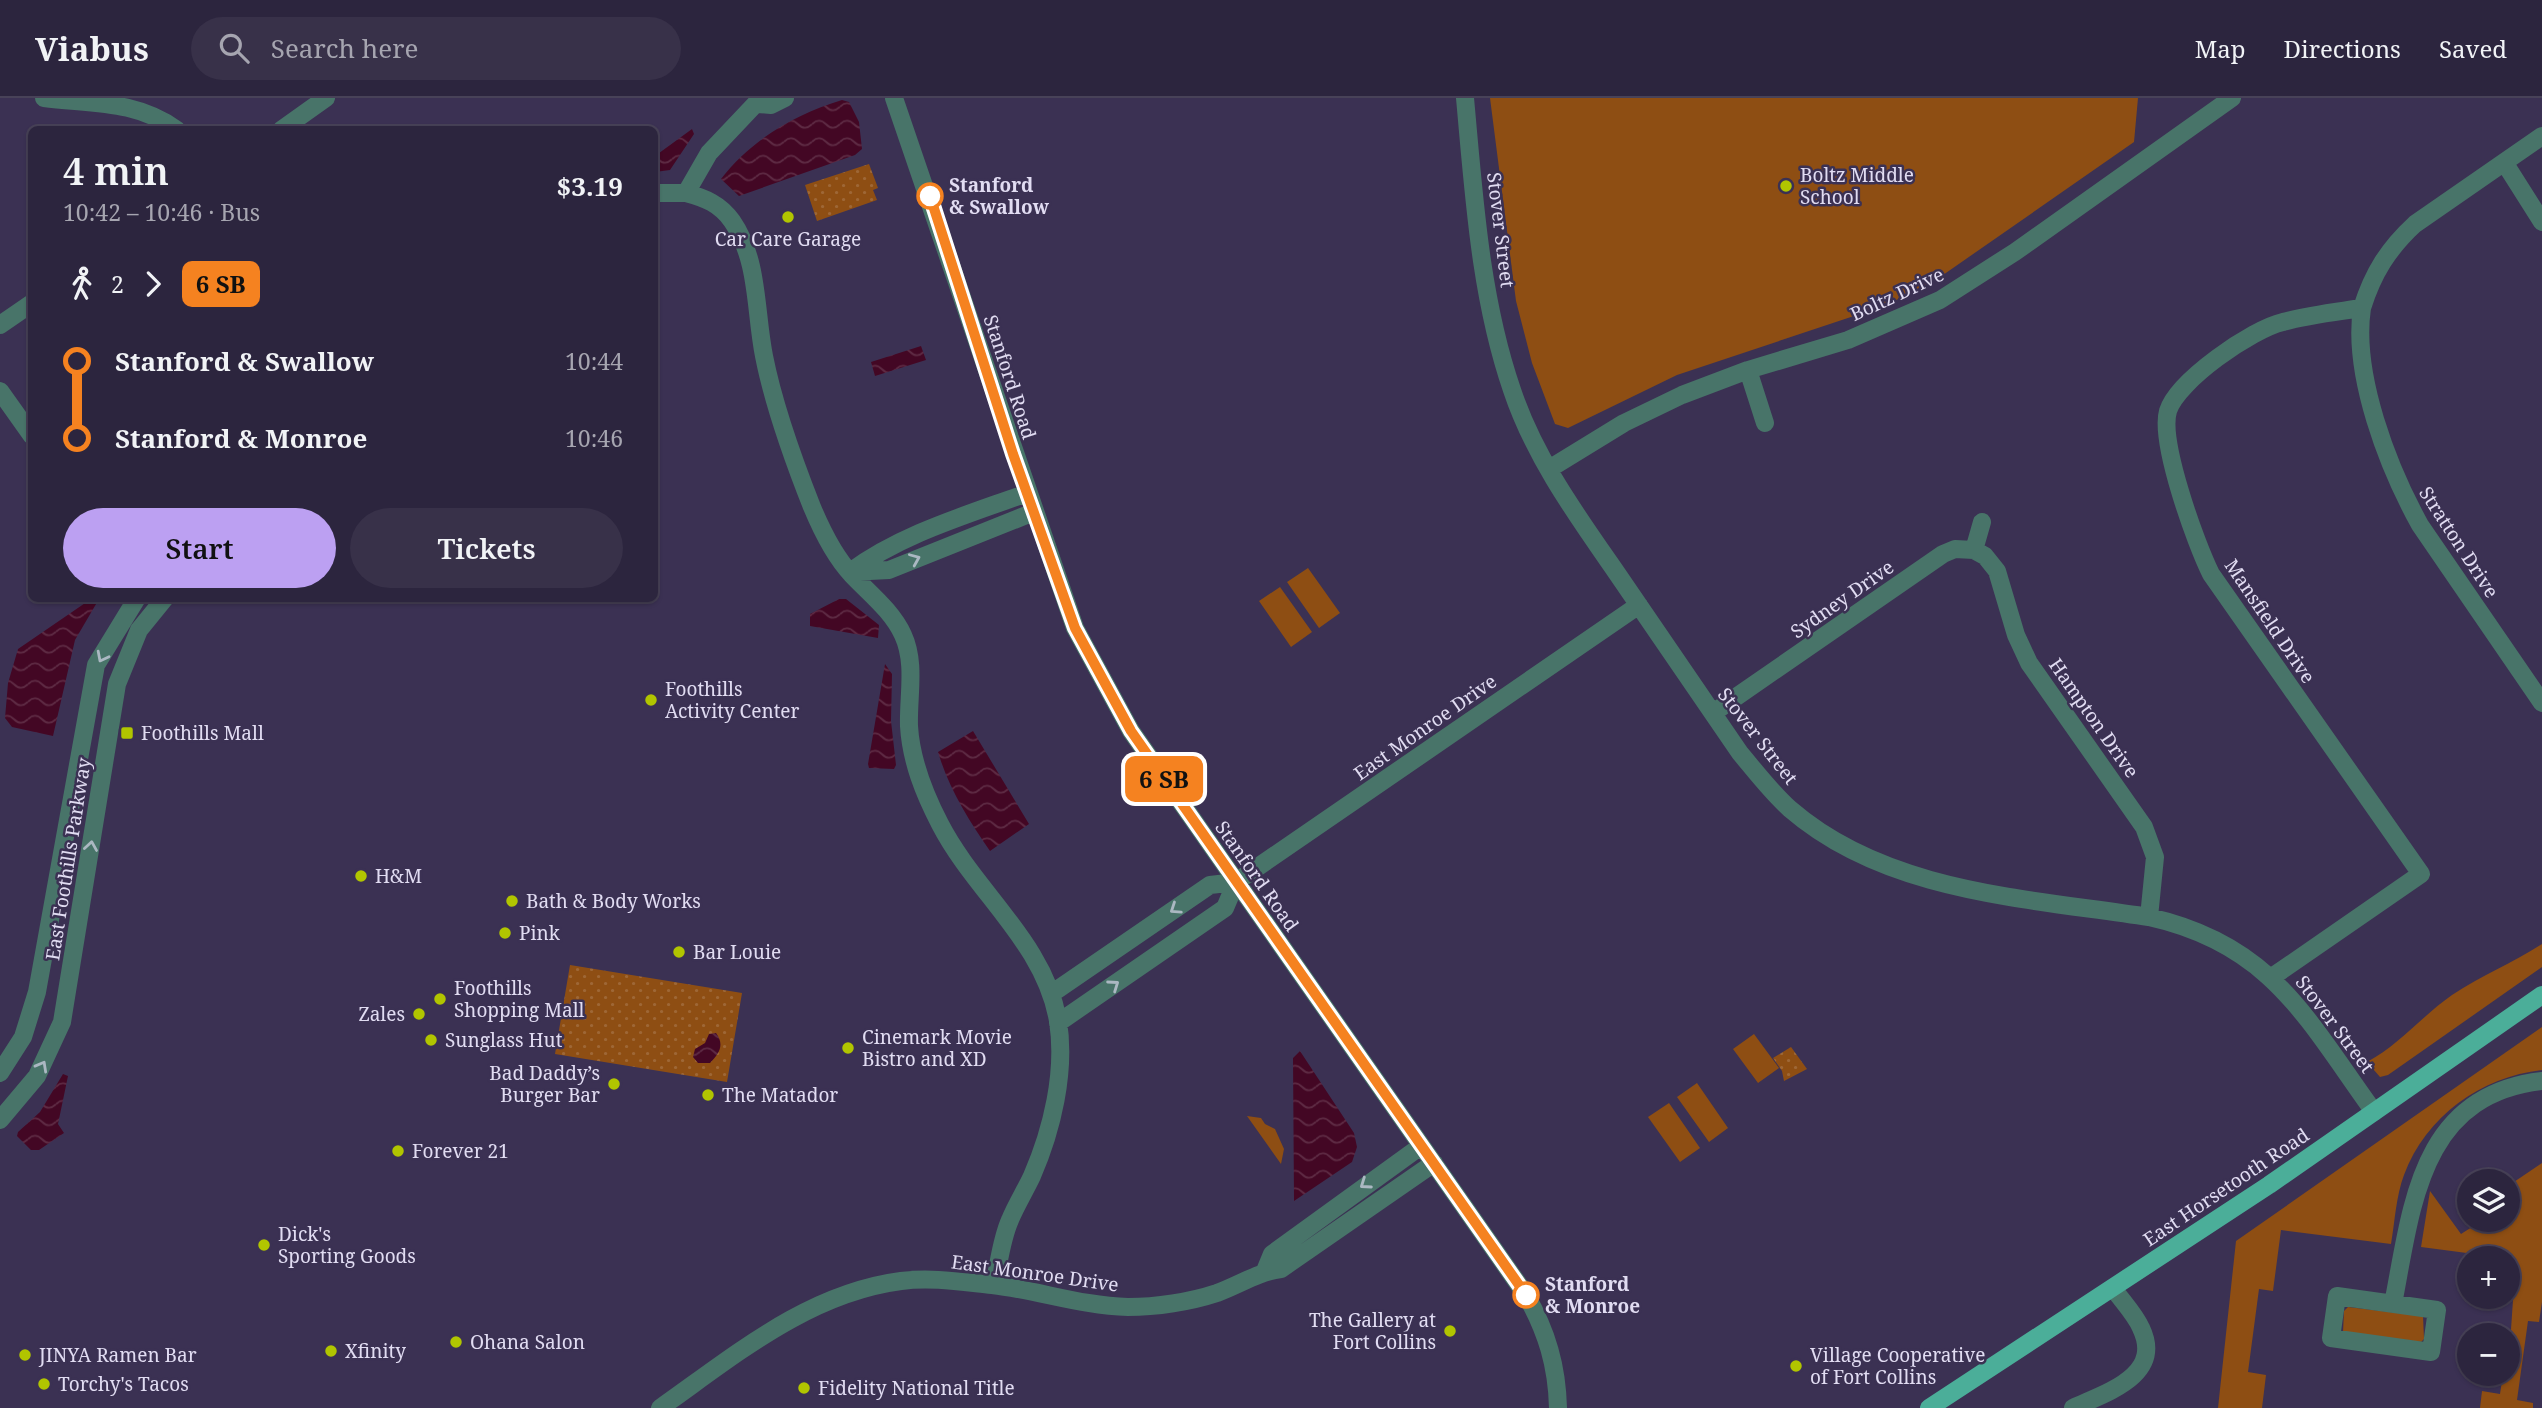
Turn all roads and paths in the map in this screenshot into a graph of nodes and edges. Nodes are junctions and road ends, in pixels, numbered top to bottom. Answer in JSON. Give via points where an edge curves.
{"nodes":[{"id":1,"x":44,"y":98,"type":"edge"},
{"id":2,"x":326,"y":98,"type":"edge"},
{"id":3,"x":785,"y":98,"type":"edge"},
{"id":4,"x":894,"y":98,"type":"edge"},
{"id":5,"x":1465,"y":98,"type":"edge"},
{"id":6,"x":2232,"y":98,"type":"edge"},
{"id":7,"x":760,"y":101,"type":"edge"},
{"id":8,"x":171,"y":126,"type":"edge"},
{"id":9,"x":287,"y":126,"type":"edge"},
{"id":10,"x":2542,"y":136,"type":"edge"},
{"id":11,"x":2504,"y":162,"type":"junction"},
{"id":12,"x":658,"y":193,"type":"edge"},
{"id":13,"x":686,"y":193,"type":"junction"},
{"id":14,"x":2542,"y":222,"type":"edge"},
{"id":15,"x":28,"y":306,"type":"edge"},
{"id":16,"x":2361,"y":308,"type":"junction"},
{"id":17,"x":0,"y":325,"type":"edge"},
{"id":18,"x":1748,"y":370,"type":"junction"},
{"id":19,"x":0,"y":391,"type":"edge"},
{"id":20,"x":1765,"y":423,"type":"dead end"},
{"id":21,"x":28,"y":430,"type":"edge"},
{"id":22,"x":1549,"y":469,"type":"junction"},
{"id":23,"x":1027,"y":493,"type":"junction"},
{"id":24,"x":1034,"y":512,"type":"junction"},
{"id":25,"x":1982,"y":522,"type":"dead end"},
{"id":26,"x":1974,"y":550,"type":"junction"},
{"id":27,"x":849,"y":572,"type":"junction"},
{"id":28,"x":135,"y":602,"type":"edge"},
{"id":29,"x":156,"y":602,"type":"edge"},
{"id":30,"x":1639,"y":605,"type":"junction"},
{"id":31,"x":2542,"y":703,"type":"edge"},
{"id":32,"x":1713,"y":713,"type":"junction"},
{"id":33,"x":1236,"y":883,"type":"junction"},
{"id":34,"x":2149,"y":917,"type":"junction"},
{"id":35,"x":2272,"y":977,"type":"junction"},
{"id":36,"x":1051,"y":994,"type":"junction"},
{"id":37,"x":2542,"y":995,"type":"edge"},
{"id":38,"x":1058,"y":1023,"type":"junction"},
{"id":39,"x":0,"y":1073,"type":"edge"},
{"id":40,"x":2542,"y":1081,"type":"edge"},
{"id":41,"x":2374,"y":1112,"type":"junction"},
{"id":42,"x":0,"y":1119,"type":"edge"},
{"id":43,"x":1421,"y":1146,"type":"junction"},
{"id":44,"x":1434,"y":1163,"type":"junction"},
{"id":45,"x":1265,"y":1271,"type":"junction"},
{"id":46,"x":994,"y":1285,"type":"junction"},
{"id":47,"x":2113,"y":1287,"type":"junction"},
{"id":48,"x":2393,"y":1304,"type":"junction"},
{"id":49,"x":660,"y":1408,"type":"edge"},
{"id":50,"x":1558,"y":1408,"type":"edge"},
{"id":51,"x":1929,"y":1408,"type":"edge"},
{"id":52,"x":2073,"y":1408,"type":"edge"}],
"edges":[{"from":1,"to":8,"type":"street","via":[[126,106]]},
{"from":2,"to":9,"type":"street"},
{"from":3,"to":7,"type":"street","via":[[771,105]]},
{"from":4,"to":23,"type":"street","name":"Stanford Road"},
{"from":5,"to":22,"type":"street","name":"Stover Street","via":[[1497,340],[1522,417]]},
{"from":6,"to":18,"type":"street","name":"Boltz Drive","via":[[1959,289],[1848,340]]},
{"from":7,"to":13,"type":"street","via":[[709,153]]},
{"from":10,"to":11,"type":"street"},
{"from":11,"to":14,"type":"street"},
{"from":11,"to":16,"type":"street","via":[[2397,241],[2370,282]]},
{"from":12,"to":13,"type":"street"},
{"from":13,"to":27,"type":"street","via":[[712,200],[746,246],[764,357],[779,410],[816,517]]},
{"from":15,"to":17,"type":"street"},
{"from":16,"to":31,"type":"street","name":"Stratton Drive","via":[[2359,353],[2364,377],[2404,498]]},
{"from":16,"to":35,"type":"street","name":"Mansfield Drive","via":[[2283,322],[2253,336],[2185,383],[2166,423],[2166,439],[2211,574],[2421,874]]},
{"from":18,"to":20,"type":"street"},
{"from":18,"to":22,"type":"street","name":"Boltz Drive","via":[[1624,423]]},
{"from":19,"to":21,"type":"street"},
{"from":22,"to":30,"type":"street","name":"Stover Street"},
{"from":23,"to":24,"type":"street","name":"Stanford Road"},
{"from":23,"to":27,"type":"street","via":[[932,529],[872,556]]},
{"from":27,"to":24,"type":"street","one_way":true,"via":[[889,570]]},
{"from":24,"to":33,"type":"street","name":"Stanford Road","via":[[1075,628],[1121,713]]},
{"from":25,"to":26,"type":"street"},
{"from":26,"to":32,"type":"street","name":"Sydney Drive","via":[[1943,554]]},
{"from":26,"to":34,"type":"street","name":"Hampton Drive","via":[[1997,571],[2029,663],[2144,827],[2155,857]]},
{"from":27,"to":36,"type":"street","via":[[893,618],[909,651],[912,753],[941,827],[1022,939]]},
{"from":28,"to":39,"type":"street","name":"East Foothills Parkway","one_way":true,"via":[[96,665],[37,992],[23,1037]]},
{"from":42,"to":29,"type":"street","name":"East Foothills Parkway","one_way":true,"via":[[37,1076],[62,1022],[117,684],[138,630]]},
{"from":30,"to":32,"type":"street","name":"Stover Street"},
{"from":30,"to":33,"type":"street","name":"East Monroe Drive"},
{"from":32,"to":34,"type":"street","name":"Stover Street","via":[[1740,753],[1789,808],[1873,861],[1975,890]]},
{"from":33,"to":36,"type":"street","name":"East Monroe Drive","one_way":true,"via":[[1210,886]]},
{"from":38,"to":33,"type":"street","name":"East Monroe Drive","one_way":true,"via":[[1225,908]]},
{"from":33,"to":43,"type":"street","name":"Stanford Road"},
{"from":34,"to":35,"type":"street","name":"Stover Street","via":[[2221,941]]},
{"from":35,"to":41,"type":"street","name":"Stover Street"},
{"from":36,"to":38,"type":"street"},
{"from":37,"to":41,"type":"main road","name":"East Horsetooth Road"},
{"from":38,"to":46,"type":"street","via":[[1057,1090],[1046,1136],[1009,1222]]},
{"from":40,"to":48,"type":"street","via":[[2495,1094],[2457,1119],[2441,1137],[2415,1191]]},
{"from":41,"to":47,"type":"main road","name":"East Horsetooth Road"},
{"from":43,"to":44,"type":"street","name":"Stanford Road"},
{"from":43,"to":45,"type":"street","name":"East Monroe Drive","one_way":true,"via":[[1272,1254]]},
{"from":44,"to":45,"type":"street","name":"East Monroe Drive","via":[[1281,1269]]},
{"from":44,"to":50,"type":"street","name":"Stanford Road","via":[[1538,1316],[1557,1372]]},
{"from":45,"to":46,"type":"street","name":"East Monroe Drive","via":[[1214,1294],[1153,1306],[1094,1304]]},
{"from":46,"to":49,"type":"street","name":"East Monroe Drive","via":[[901,1281],[815,1305]]},
{"from":47,"to":51,"type":"main road","name":"East Horsetooth Road"},
{"from":47,"to":52,"type":"street","via":[[2143,1330],[2145,1357],[2130,1381]]},
{"from":48,"to":48,"type":"street","via":[[2437,1310],[2431,1352],[2331,1338],[2337,1296]]}]}
